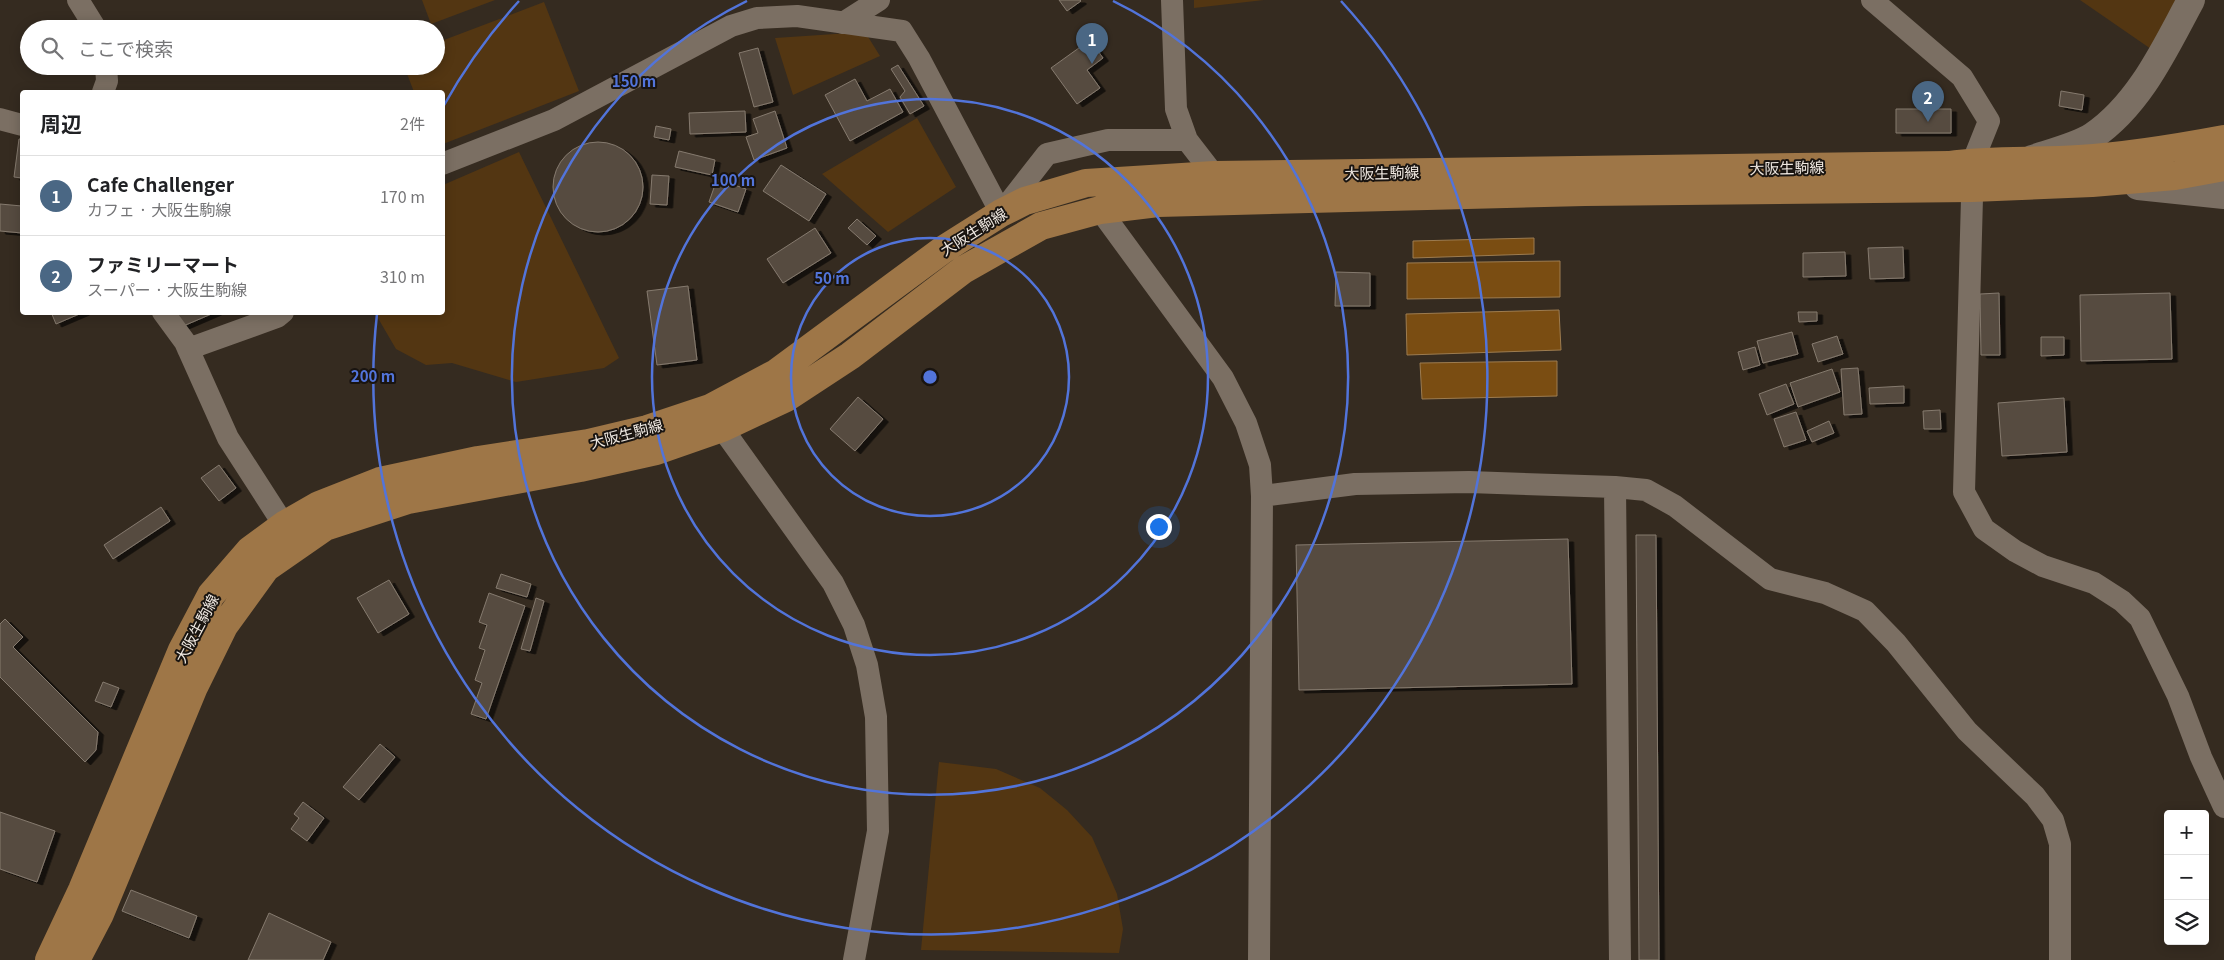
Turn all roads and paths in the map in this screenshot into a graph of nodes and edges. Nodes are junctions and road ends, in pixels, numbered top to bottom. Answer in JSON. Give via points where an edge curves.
{"nodes":[{"id":1,"x":78,"y":0,"type":"edge"},
{"id":2,"x":879,"y":0,"type":"edge"},
{"id":3,"x":1172,"y":0,"type":"edge"},
{"id":4,"x":1872,"y":0,"type":"edge"},
{"id":5,"x":2191,"y":0,"type":"edge"},
{"id":6,"x":90,"y":20,"type":"edge"},
{"id":7,"x":843,"y":23,"type":"junction"},
{"id":8,"x":107,"y":75,"type":"edge"},
{"id":9,"x":104,"y":90,"type":"edge"},
{"id":10,"x":0,"y":119,"type":"edge"},
{"id":11,"x":20,"y":124,"type":"edge"},
{"id":12,"x":2224,"y":139,"type":"edge"},
{"id":13,"x":1187,"y":140,"type":"junction"},
{"id":14,"x":1973,"y":161,"type":"junction"},
{"id":15,"x":2026,"y":161,"type":"junction"},
{"id":16,"x":445,"y":163,"type":"edge"},
{"id":17,"x":2224,"y":167,"type":"edge"},
{"id":18,"x":1214,"y":175,"type":"junction"},
{"id":19,"x":2092,"y":183,"type":"junction"},
{"id":20,"x":1972,"y":188,"type":"junction"},
{"id":21,"x":2224,"y":195,"type":"edge"},
{"id":22,"x":1100,"y":210,"type":"junction"},
{"id":23,"x":1001,"y":213,"type":"junction"},
{"id":24,"x":165,"y":315,"type":"edge"},
{"id":25,"x":279,"y":315,"type":"edge"},
{"id":26,"x":188,"y":348,"type":"junction"},
{"id":27,"x":722,"y":428,"type":"junction"},
{"id":28,"x":1615,"y":487,"type":"junction"},
{"id":29,"x":1262,"y":496,"type":"junction"},
{"id":30,"x":284,"y":526,"type":"junction"},
{"id":31,"x":2224,"y":808,"type":"edge"},
{"id":32,"x":49,"y":960,"type":"edge"},
{"id":33,"x":76,"y":960,"type":"edge"},
{"id":34,"x":854,"y":960,"type":"edge"},
{"id":35,"x":1259,"y":960,"type":"edge"},
{"id":36,"x":1620,"y":960,"type":"edge"},
{"id":37,"x":2060,"y":960,"type":"edge"}],
"edges":[{"from":1,"to":6,"type":"street"},
{"from":2,"to":7,"type":"street"},
{"from":3,"to":13,"type":"street","via":[[1176,109]]},
{"from":4,"to":14,"type":"street","via":[[1962,77],[1988,121]]},
{"from":5,"to":15,"type":"street","via":[[2150,74],[2121,112],[2092,137]]},
{"from":7,"to":16,"type":"street","via":[[797,16],[757,18],[731,26],[554,120]]},
{"from":7,"to":23,"type":"street","via":[[902,32]]},
{"from":8,"to":9,"type":"street"},
{"from":10,"to":11,"type":"street"},
{"from":12,"to":15,"type":"main road","name":"大阪生駒線","via":[[2146,153]]},
{"from":13,"to":18,"type":"street"},
{"from":13,"to":23,"type":"street","via":[[1108,140],[1047,154]]},
{"from":14,"to":15,"type":"main road","name":"大阪生駒線"},
{"from":14,"to":18,"type":"main road","name":"大阪生駒線","via":[[1772,168]]},
{"from":14,"to":20,"type":"street"},
{"from":17,"to":19,"type":"main road","name":"大阪生駒線","via":[[2175,176]]},
{"from":18,"to":23,"type":"main road","name":"大阪生駒線","via":[[1086,183],[1025,201]]},
{"from":19,"to":20,"type":"main road","name":"大阪生駒線"},
{"from":19,"to":21,"type":"street"},
{"from":20,"to":22,"type":"main road","name":"大阪生駒線","via":[[1585,192],[1158,202]]},
{"from":20,"to":31,"type":"street","via":[[1964,492],[1984,529],[2014,551],[2043,566],[2094,583],[2122,601],[2140,618],[2178,696]]},
{"from":22,"to":27,"type":"main road","name":"大阪生駒線","via":[[1041,226],[963,270],[850,356],[786,398]]},
{"from":22,"to":29,"type":"street","via":[[1223,378],[1246,423],[1260,465]]},
{"from":23,"to":30,"type":"main road","name":"大阪生駒線","via":[[944,248],[776,373],[710,408],[647,429],[588,443],[478,460],[380,481],[319,505]]},
{"from":24,"to":26,"type":"street"},
{"from":25,"to":26,"type":"street"},
{"from":26,"to":30,"type":"street","via":[[228,438]]},
{"from":27,"to":33,"type":"main road","name":"大阪生駒線","via":[[656,451],[408,500],[325,527],[266,568],[224,626],[194,687],[100,914]]},
{"from":27,"to":34,"type":"street","via":[[833,583],[854,625],[867,665],[876,717],[878,832]]},
{"from":28,"to":29,"type":"street","via":[[1469,482],[1355,484]]},
{"from":28,"to":36,"type":"street"},
{"from":28,"to":37,"type":"street","via":[[1646,490],[1675,506],[1770,579],[1825,593],[1865,611],[1896,643],[1967,731],[2035,796],[2053,820],[2060,844]]},
{"from":29,"to":35,"type":"street"},
{"from":30,"to":32,"type":"main road","name":"大阪生駒線","via":[[250,550],[211,595],[182,650],[82,890]]}]}
